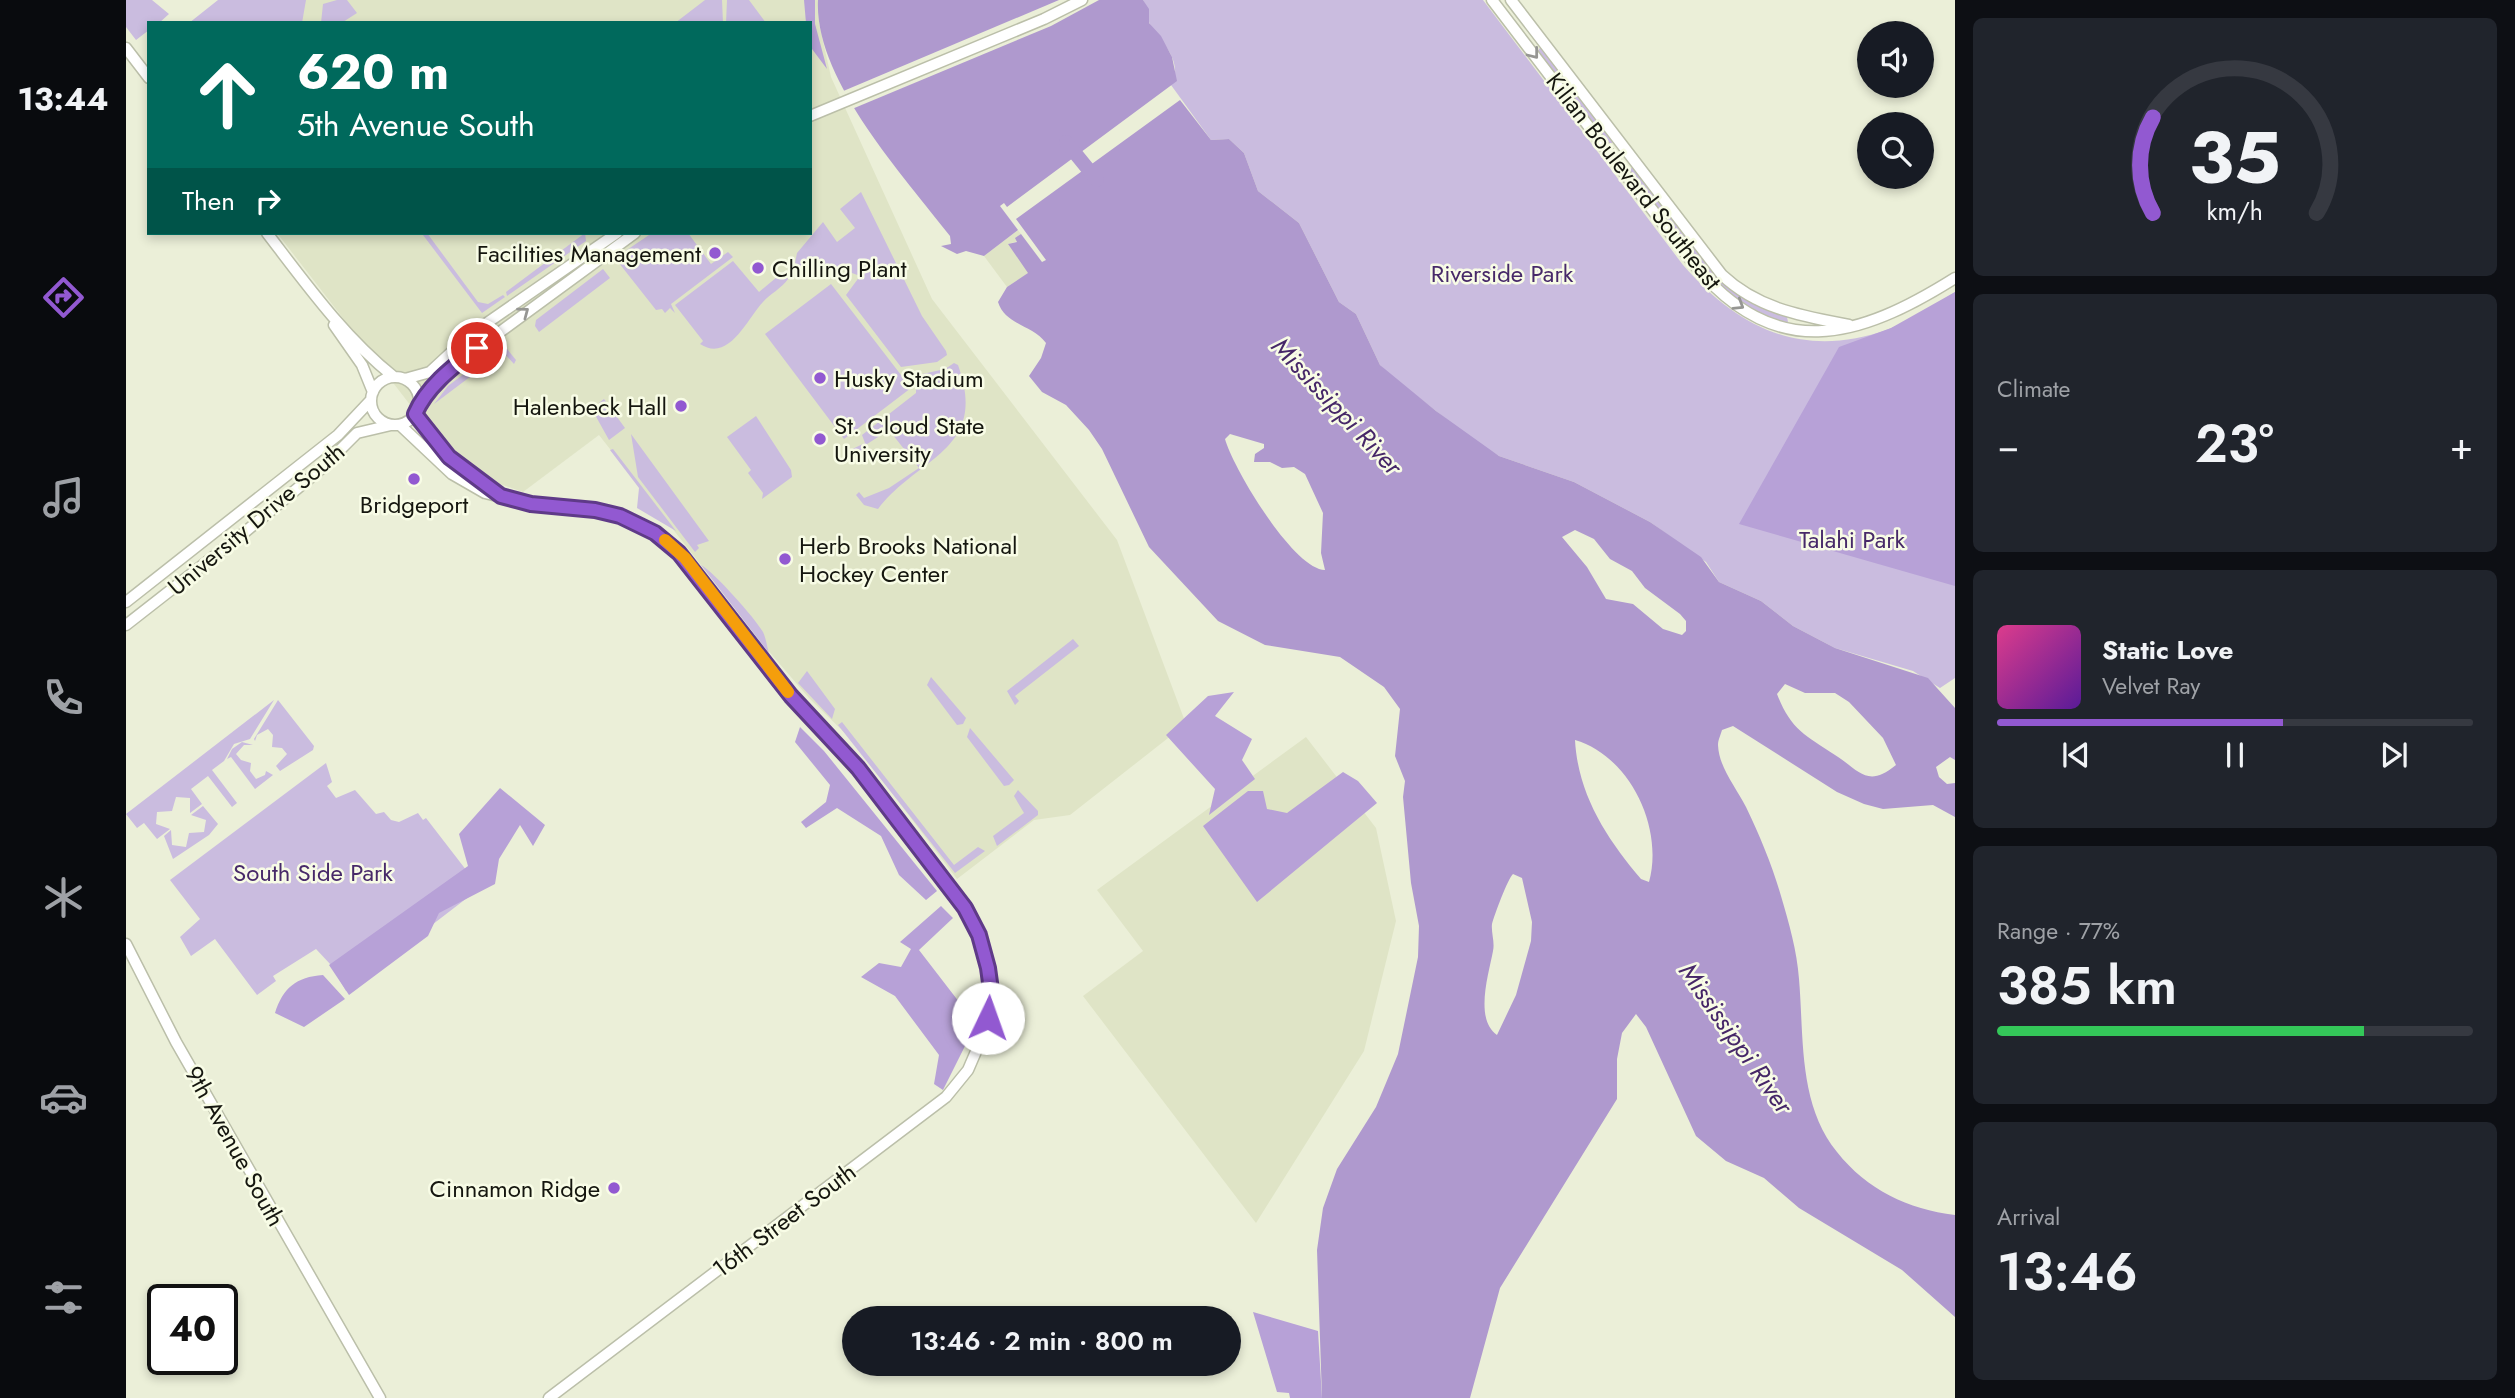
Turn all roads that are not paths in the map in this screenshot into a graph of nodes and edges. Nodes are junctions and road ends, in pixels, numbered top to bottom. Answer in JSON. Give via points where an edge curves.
{"nodes":[{"id":1,"x":1082,"y":0,"type":"edge"},
{"id":2,"x":1492,"y":0,"type":"edge"},
{"id":3,"x":1511,"y":0,"type":"edge"},
{"id":4,"x":126,"y":48,"type":"edge"},
{"id":5,"x":130,"y":60,"type":"edge"},
{"id":6,"x":147,"y":76,"type":"edge"},
{"id":7,"x":812,"y":115,"type":"edge"},
{"id":8,"x":269,"y":235,"type":"edge"},
{"id":9,"x":614,"y":235,"type":"edge"},
{"id":10,"x":632,"y":235,"type":"edge"},
{"id":11,"x":1955,"y":278,"type":"edge"},
{"id":12,"x":317,"y":298,"type":"junction"},
{"id":13,"x":1853,"y":326,"type":"junction"},
{"id":14,"x":399,"y":378,"type":"junction"},
{"id":15,"x":372,"y":396,"type":"junction"},
{"id":16,"x":417,"y":409,"type":"junction"},
{"id":17,"x":396,"y":425,"type":"junction"},
{"id":18,"x":502,"y":496,"type":"junction"},
{"id":19,"x":126,"y":602,"type":"edge"},
{"id":20,"x":126,"y":625,"type":"edge"},
{"id":21,"x":126,"y":944,"type":"edge"},
{"id":22,"x":380,"y":1398,"type":"edge"},
{"id":23,"x":549,"y":1398,"type":"edge"}],
"edges":[{"from":1,"to":7,"type":"street"},
{"from":2,"to":13,"type":"street","name":"Kilian Boulevard Southeast","one_way":true,"via":[[1717,290],[1744,309],[1795,331],[1822,333]]},
{"from":3,"to":13,"type":"street","name":"Kilian Boulevard Southeast","via":[[1722,275],[1764,304]]},
{"from":4,"to":5,"type":"street"},
{"from":5,"to":6,"type":"street"},
{"from":8,"to":12,"type":"street"},
{"from":9,"to":14,"type":"street","via":[[471,334],[430,372]]},
{"from":16,"to":10,"type":"street","one_way":true,"via":[[459,362]]},
{"from":11,"to":13,"type":"street","via":[[1900,311]]},
{"from":12,"to":14,"type":"street","via":[[370,358]]},
{"from":12,"to":15,"type":"street","via":[[362,365]]},
{"from":14,"to":15,"type":"street","via":[[381,382]]},
{"from":14,"to":16,"type":"street","via":[[416,390]]},
{"from":15,"to":17,"type":"street","via":[[379,419]]},
{"from":15,"to":19,"type":"street","name":"University Drive South","via":[[338,435]]},
{"from":16,"to":17,"type":"street"},
{"from":16,"to":18,"type":"street","via":[[449,457]]},
{"from":17,"to":18,"type":"street","name":"16th Street South","via":[[452,474]]},
{"from":17,"to":20,"type":"street","name":"University Drive South","via":[[357,433],[237,538]]},
{"from":18,"to":23,"type":"street","name":"16th Street South","via":[[620,516],[655,533],[685,558],[791,696],[858,768],[965,908],[979,935],[991,990],[988,1018],[968,1070],[936,1106]]},
{"from":21,"to":22,"type":"street","name":"9th Avenue South","via":[[176,1042]]}]}
